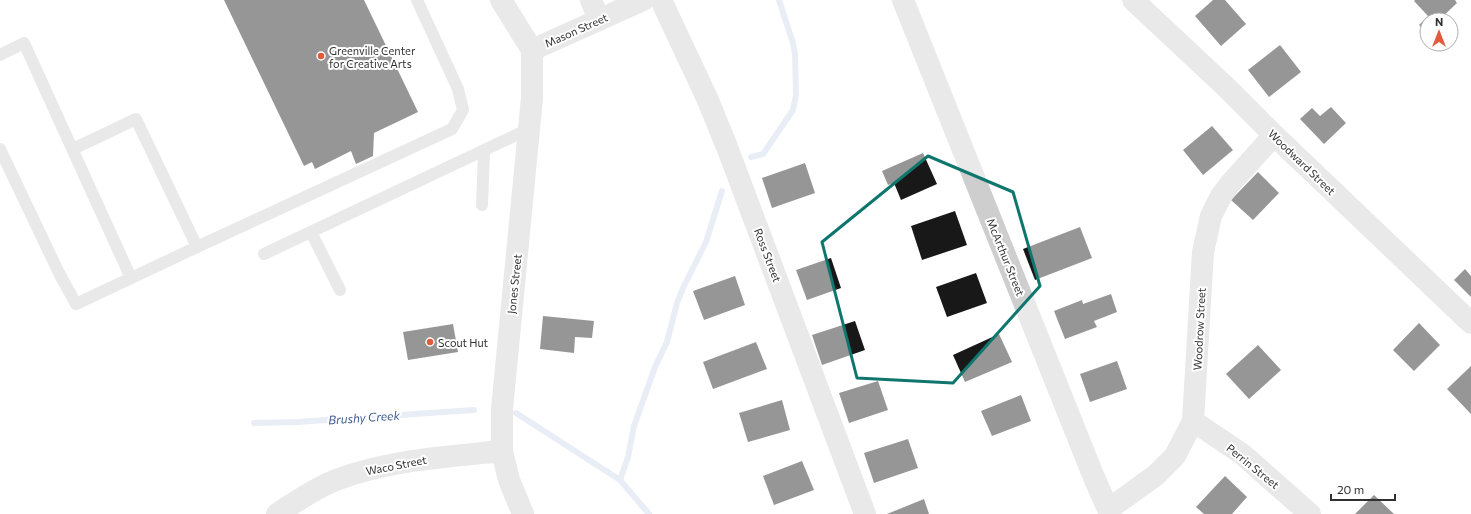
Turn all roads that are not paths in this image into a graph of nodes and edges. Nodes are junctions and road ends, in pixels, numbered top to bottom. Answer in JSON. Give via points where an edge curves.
{"nodes":[{"id":1,"x":417,"y":0,"type":"edge"},
{"id":2,"x":501,"y":0,"type":"edge"},
{"id":3,"x":643,"y":0,"type":"edge"},
{"id":4,"x":661,"y":0,"type":"edge"},
{"id":5,"x":903,"y":0,"type":"edge"},
{"id":6,"x":1134,"y":0,"type":"edge"},
{"id":7,"x":595,"y":10,"type":"edge"},
{"id":8,"x":532,"y":50,"type":"junction"},
{"id":9,"x":0,"y":54,"type":"edge"},
{"id":10,"x":529,"y":129,"type":"junction"},
{"id":11,"x":1274,"y":136,"type":"junction"},
{"id":12,"x":0,"y":149,"type":"edge"},
{"id":13,"x":73,"y":149,"type":"junction"},
{"id":14,"x":484,"y":151,"type":"junction"},
{"id":15,"x":482,"y":204,"type":"dead end"},
{"id":16,"x":311,"y":232,"type":"junction"},
{"id":17,"x":197,"y":247,"type":"junction"},
{"id":18,"x":264,"y":254,"type":"dead end"},
{"id":19,"x":132,"y":278,"type":"junction"},
{"id":20,"x":340,"y":290,"type":"dead end"},
{"id":21,"x":1471,"y":323,"type":"edge"},
{"id":22,"x":1193,"y":421,"type":"junction"},
{"id":23,"x":502,"y":451,"type":"junction"},
{"id":24,"x":1110,"y":512,"type":"edge"},
{"id":25,"x":277,"y":514,"type":"edge"},
{"id":26,"x":523,"y":514,"type":"edge"},
{"id":27,"x":865,"y":514,"type":"edge"},
{"id":28,"x":1310,"y":514,"type":"edge"}],
"edges":[{"from":1,"to":17,"type":"lane","via":[[458,89],[463,110],[452,130]]},
{"from":2,"to":8,"type":"street"},
{"from":3,"to":7,"type":"street","name":"Mason Street"},
{"from":4,"to":27,"type":"street","name":"Ross Street","via":[[727,147]]},
{"from":5,"to":24,"type":"street","name":"McArthur Street"},
{"from":6,"to":11,"type":"street","name":"Woodward Street"},
{"from":7,"to":8,"type":"street","name":"Mason Street"},
{"from":8,"to":10,"type":"street","name":"Jones Street"},
{"from":9,"to":13,"type":"lane","via":[[24,43]]},
{"from":10,"to":14,"type":"lane"},
{"from":10,"to":23,"type":"street","name":"Jones Street","via":[[502,409]]},
{"from":11,"to":21,"type":"street","name":"Woodward Street"},
{"from":11,"to":22,"type":"street","name":"Woodrow Street","via":[[1220,196],[1211,216],[1203,252]]},
{"from":12,"to":19,"type":"lane","via":[[76,304]]},
{"from":13,"to":17,"type":"lane","via":[[136,118]]},
{"from":13,"to":19,"type":"lane"},
{"from":14,"to":15,"type":"lane"},
{"from":14,"to":16,"type":"lane"},
{"from":16,"to":18,"type":"lane"},
{"from":16,"to":20,"type":"lane"},
{"from":17,"to":19,"type":"lane"},
{"from":22,"to":24,"type":"street","name":"Woodrow Street","via":[[1175,456]]},
{"from":22,"to":28,"type":"street","name":"Perrin Street","via":[[1242,454]]},
{"from":23,"to":25,"type":"street","name":"Waco Street","via":[[380,466],[325,485]]},
{"from":23,"to":26,"type":"street","name":"Jones Street","via":[[509,480]]}]}
